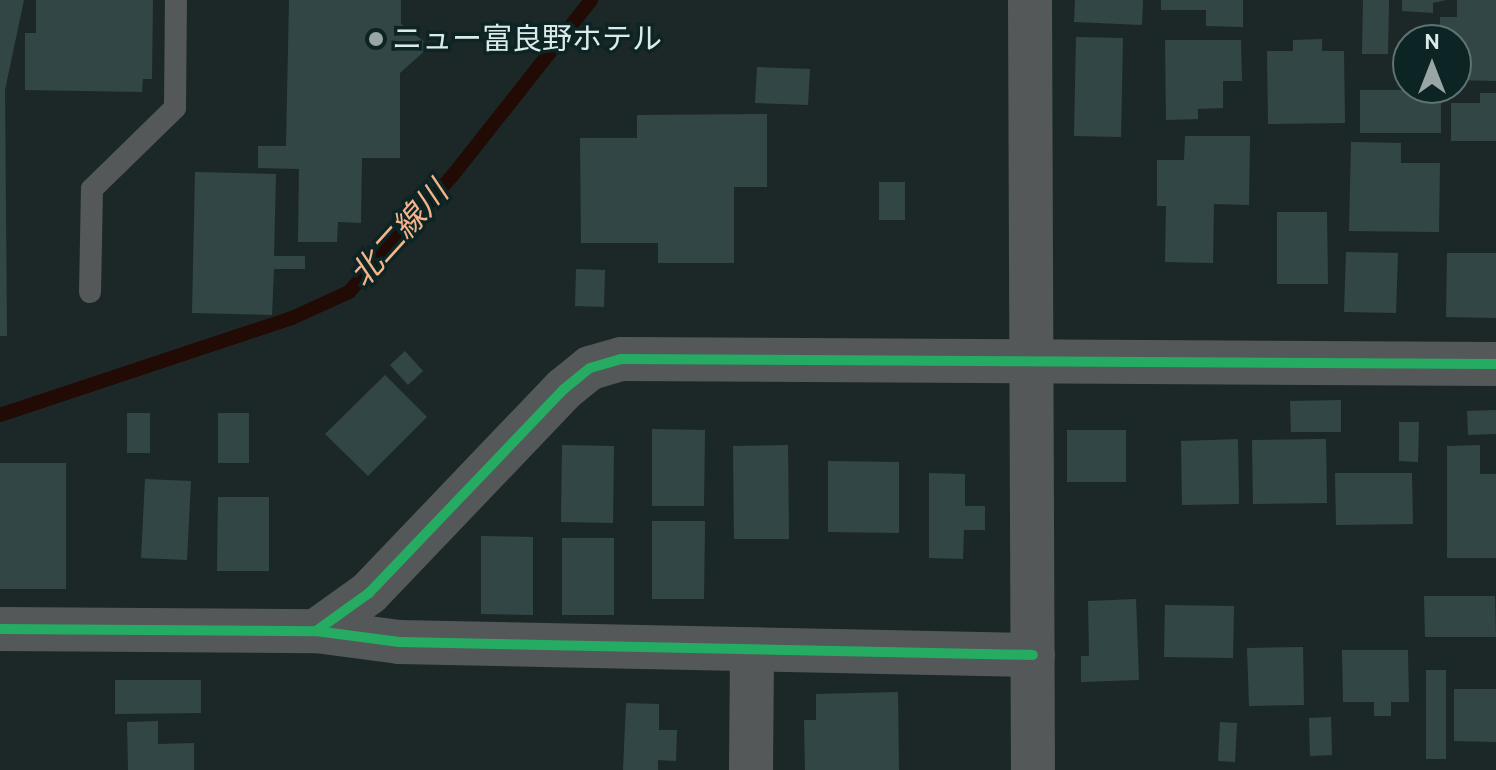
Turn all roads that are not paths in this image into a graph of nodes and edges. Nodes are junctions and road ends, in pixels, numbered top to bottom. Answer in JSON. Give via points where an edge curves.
{"nodes":[{"id":1,"x":176,"y":0,"type":"edge"},
{"id":2,"x":1030,"y":0,"type":"edge"},
{"id":3,"x":90,"y":292,"type":"dead end"},
{"id":4,"x":1031,"y":361,"type":"junction"},
{"id":5,"x":1496,"y":364,"type":"edge"},
{"id":6,"x":0,"y":629,"type":"edge"},
{"id":7,"x":316,"y":631,"type":"junction"},
{"id":8,"x":752,"y":650,"type":"junction"},
{"id":9,"x":1033,"y":655,"type":"junction"},
{"id":10,"x":751,"y":770,"type":"edge"},
{"id":11,"x":1033,"y":770,"type":"edge"}],
"edges":[{"from":1,"to":3,"type":"lane","via":[[175,108],[92,189]]},
{"from":2,"to":4,"type":"street"},
{"from":4,"to":5,"type":"street"},
{"from":4,"to":7,"type":"street","via":[[621,359],[590,368],[369,593]]},
{"from":4,"to":9,"type":"street"},
{"from":6,"to":7,"type":"street"},
{"from":7,"to":8,"type":"street","via":[[399,642]]},
{"from":8,"to":9,"type":"street"},
{"from":8,"to":10,"type":"street"},
{"from":9,"to":11,"type":"street"}]}
